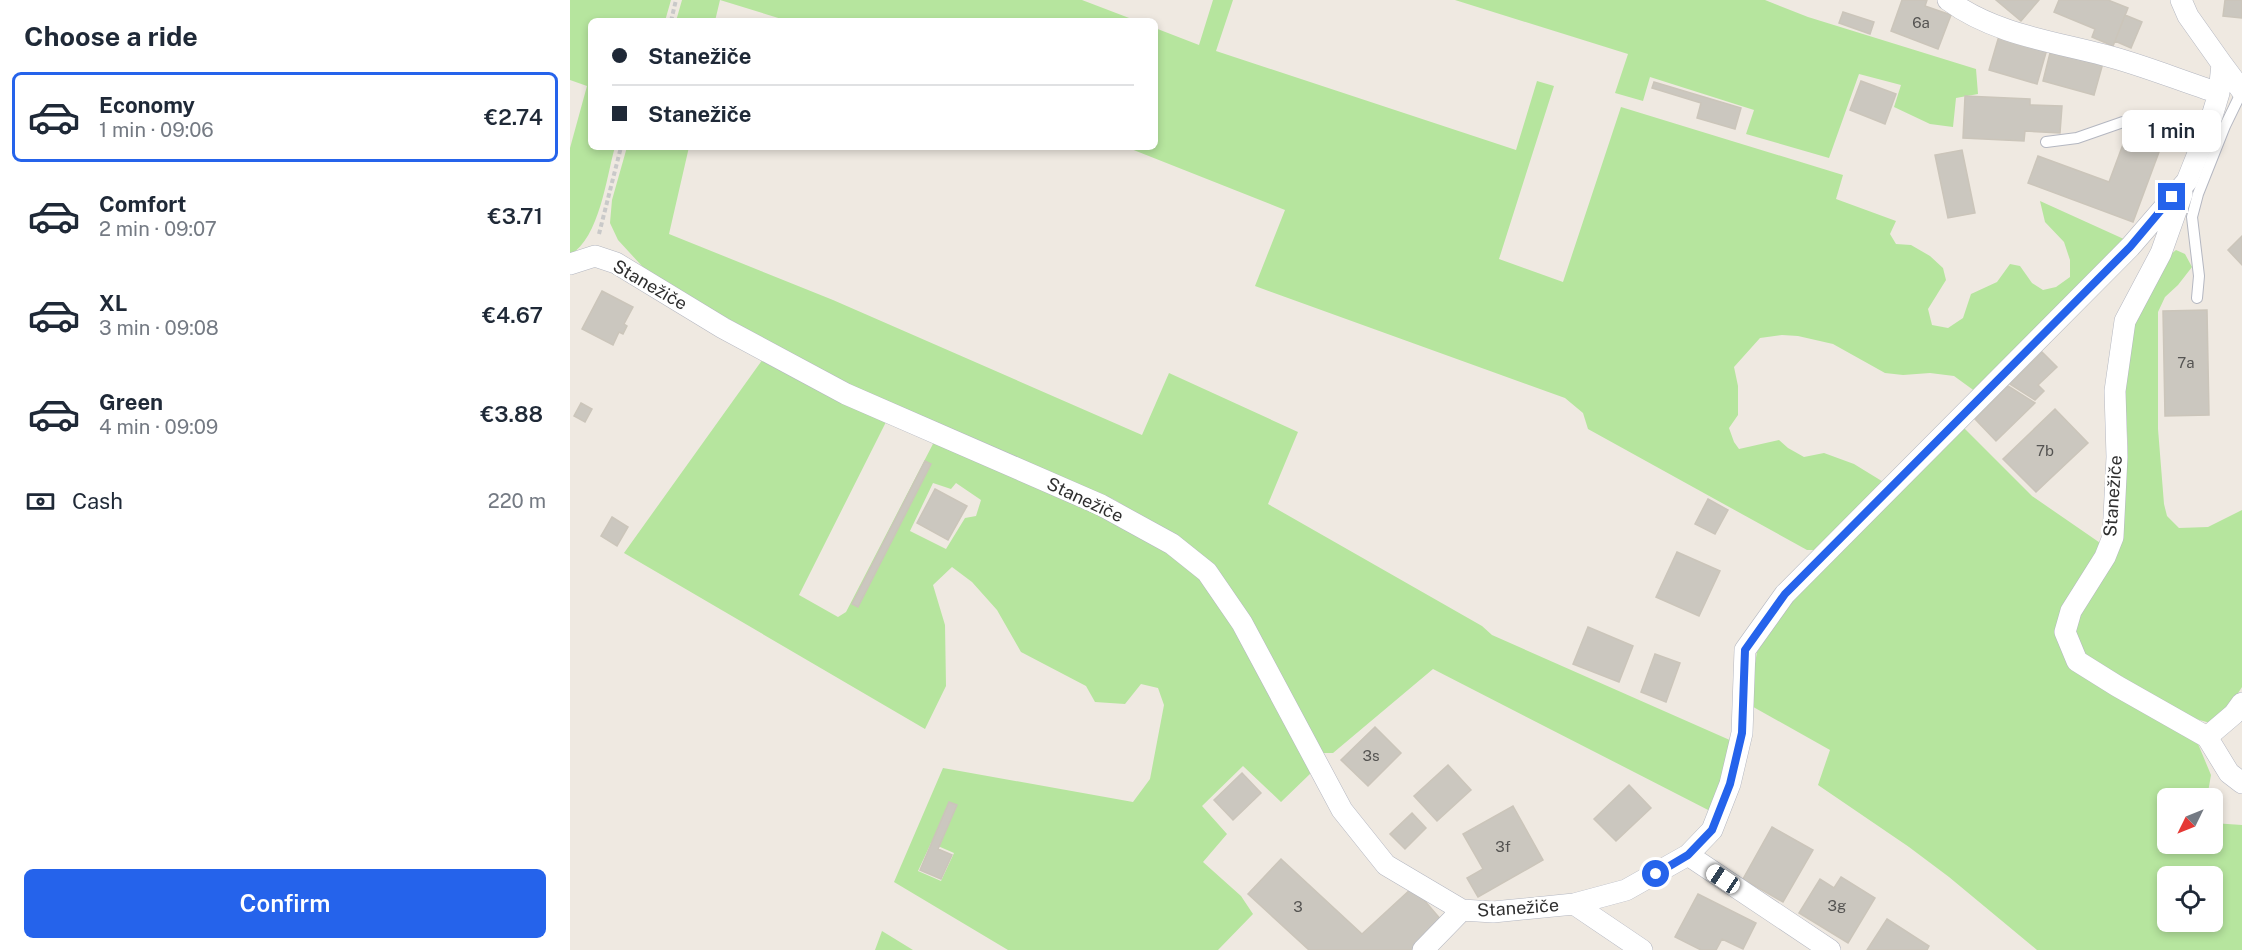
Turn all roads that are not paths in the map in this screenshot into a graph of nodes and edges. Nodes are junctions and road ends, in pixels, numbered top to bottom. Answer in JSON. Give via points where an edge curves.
{"nodes":[{"id":1,"x":1948,"y":0,"type":"edge"},
{"id":2,"x":2181,"y":0,"type":"edge"},
{"id":3,"x":2232,"y":64,"type":"edge"},
{"id":4,"x":2242,"y":91,"type":"edge"},
{"id":5,"x":2219,"y":93,"type":"junction"},
{"id":6,"x":2209,"y":126,"type":"junction"},
{"id":7,"x":2046,"y":142,"type":"dead end"},
{"id":8,"x":2187,"y":180,"type":"junction"},
{"id":9,"x":570,"y":264,"type":"edge"},
{"id":10,"x":2197,"y":298,"type":"dead end"},
{"id":11,"x":2242,"y":703,"type":"edge"},
{"id":12,"x":2207,"y":738,"type":"junction"},
{"id":13,"x":2242,"y":783,"type":"edge"},
{"id":14,"x":1688,"y":855,"type":"junction"},
{"id":15,"x":1574,"y":904,"type":"junction"},
{"id":16,"x":1462,"y":910,"type":"junction"},
{"id":17,"x":1423,"y":950,"type":"edge"},
{"id":18,"x":1642,"y":950,"type":"edge"},
{"id":19,"x":1830,"y":950,"type":"edge"}],
"edges":[{"from":1,"to":5,"type":"street","via":[[2009,32],[2107,56]]},
{"from":2,"to":3,"type":"street","via":[[2188,16]]},
{"from":3,"to":4,"type":"street"},
{"from":3,"to":5,"type":"street","name":"Stanežiče"},
{"from":4,"to":10,"type":"lane","via":[[2192,217],[2199,276]]},
{"from":5,"to":6,"type":"street","name":"Stanežiče"},
{"from":6,"to":7,"type":"lane","via":[[2151,119],[2123,122],[2077,138]]},
{"from":6,"to":8,"type":"street","name":"Stanežiče"},
{"from":8,"to":12,"type":"street","name":"Stanežiče","via":[[2161,253],[2125,321],[2115,391],[2113,537],[2071,611],[2065,632],[2077,661]]},
{"from":8,"to":14,"type":"street","name":"Stanežiče","via":[[2130,247],[1785,594],[1745,650],[1742,733],[1730,784],[1712,830]]},
{"from":9,"to":16,"type":"street","name":"Stanežiče","via":[[594,256],[616,263],[723,328],[846,394],[1101,505],[1172,544],[1207,572],[1242,623],[1349,819],[1386,865]]},
{"from":11,"to":12,"type":"street"},
{"from":12,"to":13,"type":"street","name":"Stanežiče","via":[[2229,773]]},
{"from":14,"to":15,"type":"street","name":"Stanežiče","via":[[1626,890]]},
{"from":14,"to":19,"type":"street"},
{"from":15,"to":16,"type":"street","name":"Stanežiče","via":[[1493,912]]},
{"from":15,"to":18,"type":"street","name":"Stanežiče"},
{"from":16,"to":17,"type":"street","name":"Stanežiče"}]}
